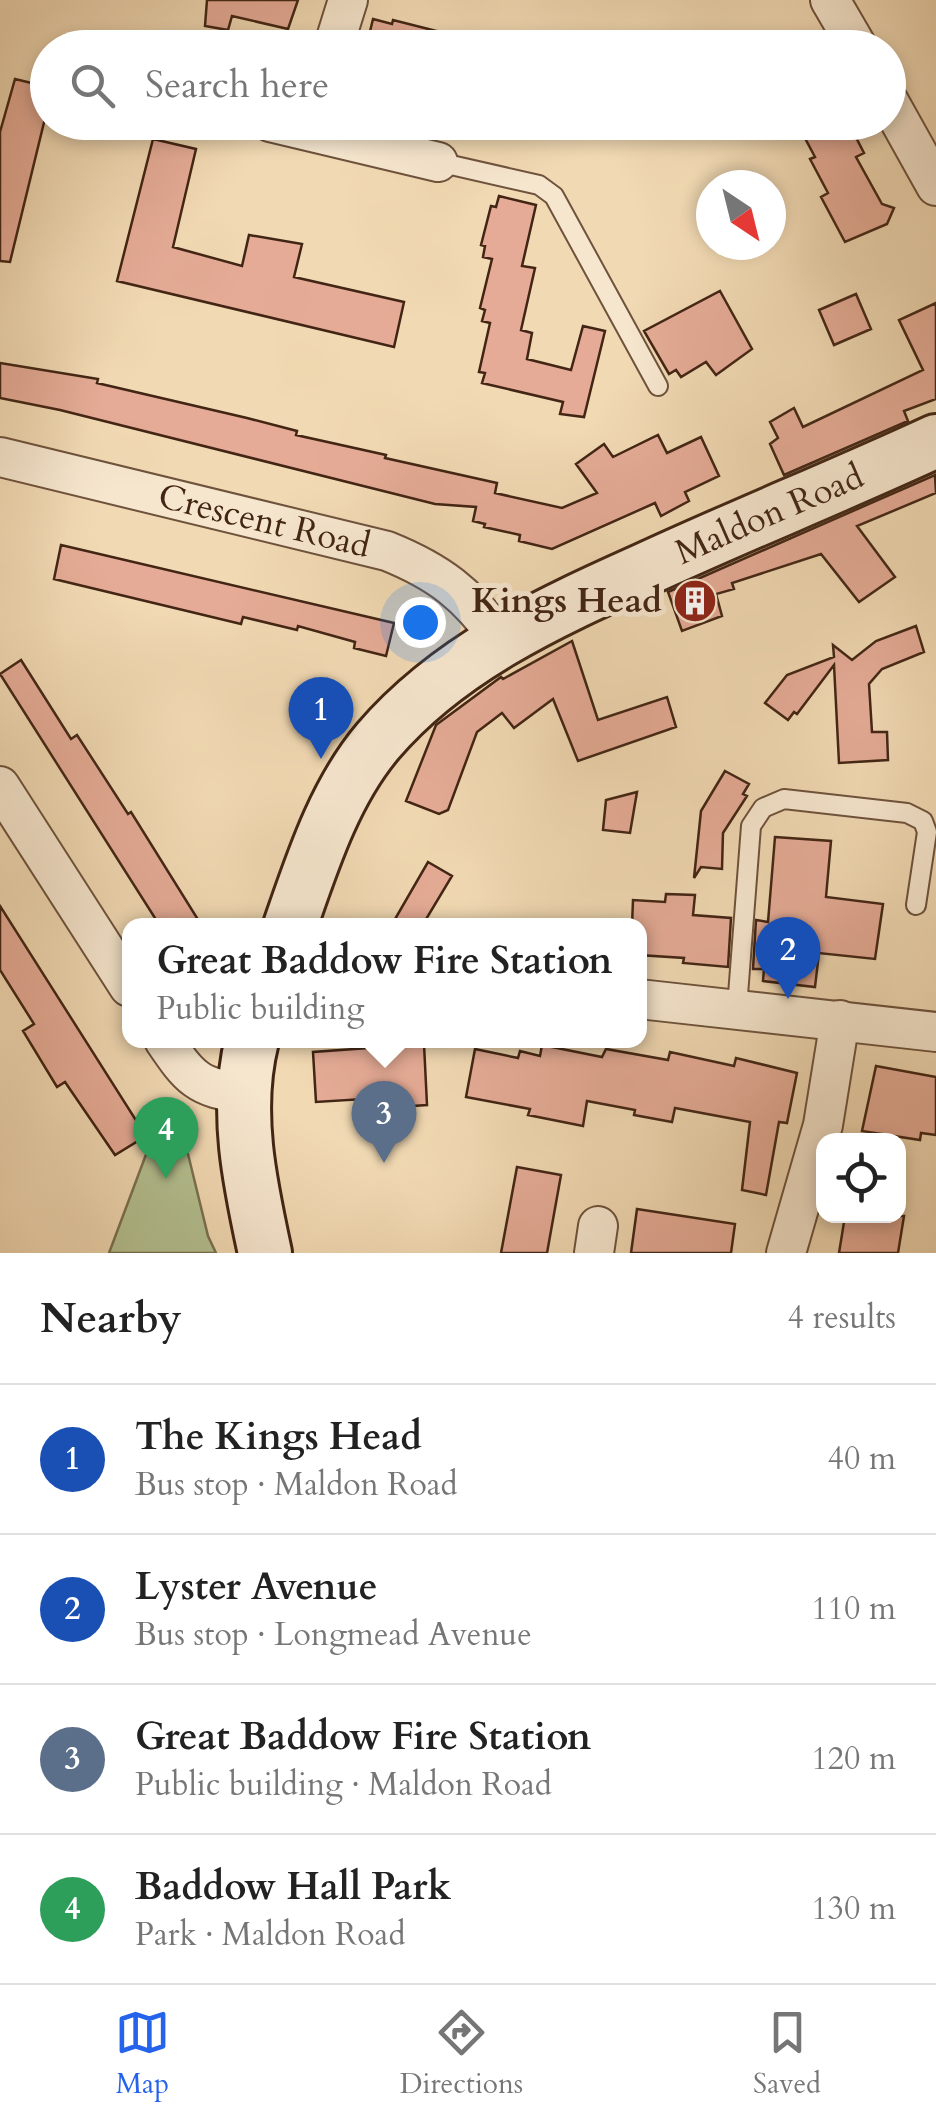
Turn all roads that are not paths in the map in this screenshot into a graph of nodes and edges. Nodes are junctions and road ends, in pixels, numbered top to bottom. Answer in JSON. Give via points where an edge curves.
{"nodes":[{"id":1,"x":348,"y":0,"type":"edge"},
{"id":2,"x":830,"y":0,"type":"edge"},
{"id":3,"x":339,"y":30,"type":"edge"},
{"id":4,"x":848,"y":30,"type":"edge"},
{"id":5,"x":906,"y":126,"type":"edge"},
{"id":6,"x":358,"y":140,"type":"edge"},
{"id":7,"x":438,"y":162,"type":"joint"},
{"id":8,"x":931,"y":162,"type":"edge"},
{"id":9,"x":658,"y":386,"type":"dead end"},
{"id":10,"x":936,"y":441,"type":"edge"},
{"id":11,"x":0,"y":457,"type":"edge"},
{"id":12,"x":500,"y":640,"type":"junction"},
{"id":13,"x":0,"y":786,"type":"edge"},
{"id":14,"x":916,"y":905,"type":"dead end"},
{"id":15,"x":293,"y":918,"type":"edge"},
{"id":16,"x":122,"y":976,"type":"edge"},
{"id":17,"x":647,"y":1001,"type":"edge"},
{"id":18,"x":737,"y":1008,"type":"junction"},
{"id":19,"x":840,"y":1020,"type":"junction"},
{"id":20,"x":936,"y":1032,"type":"edge"},
{"id":21,"x":169,"y":1048,"type":"edge"},
{"id":22,"x":251,"y":1048,"type":"edge"},
{"id":23,"x":244,"y":1094,"type":"junction"},
{"id":24,"x":265,"y":1253,"type":"edge"},
{"id":25,"x":786,"y":1253,"type":"edge"}],
"edges":[{"from":1,"to":3,"type":"street"},
{"from":2,"to":4,"type":"street"},
{"from":5,"to":8,"type":"street"},
{"from":6,"to":7,"type":"street"},
{"from":7,"to":9,"type":"lane","via":[[539,185],[554,196]]},
{"from":10,"to":12,"type":"street","name":"Maldon Road"},
{"from":11,"to":12,"type":"street","name":"Crescent Road","via":[[387,551],[455,587]]},
{"from":12,"to":15,"type":"street","name":"Maldon Road","via":[[425,695],[377,742],[334,813]]},
{"from":13,"to":16,"type":"street"},
{"from":14,"to":18,"type":"lane","via":[[924,821],[907,813],[784,799],[763,808],[751,826]]},
{"from":17,"to":18,"type":"street"},
{"from":18,"to":19,"type":"street"},
{"from":19,"to":20,"type":"street"},
{"from":19,"to":25,"type":"street","via":[[823,1125]]},
{"from":21,"to":23,"type":"street","via":[[187,1075],[214,1091]]},
{"from":22,"to":23,"type":"street"},
{"from":23,"to":24,"type":"street","via":[[247,1164]]}]}
